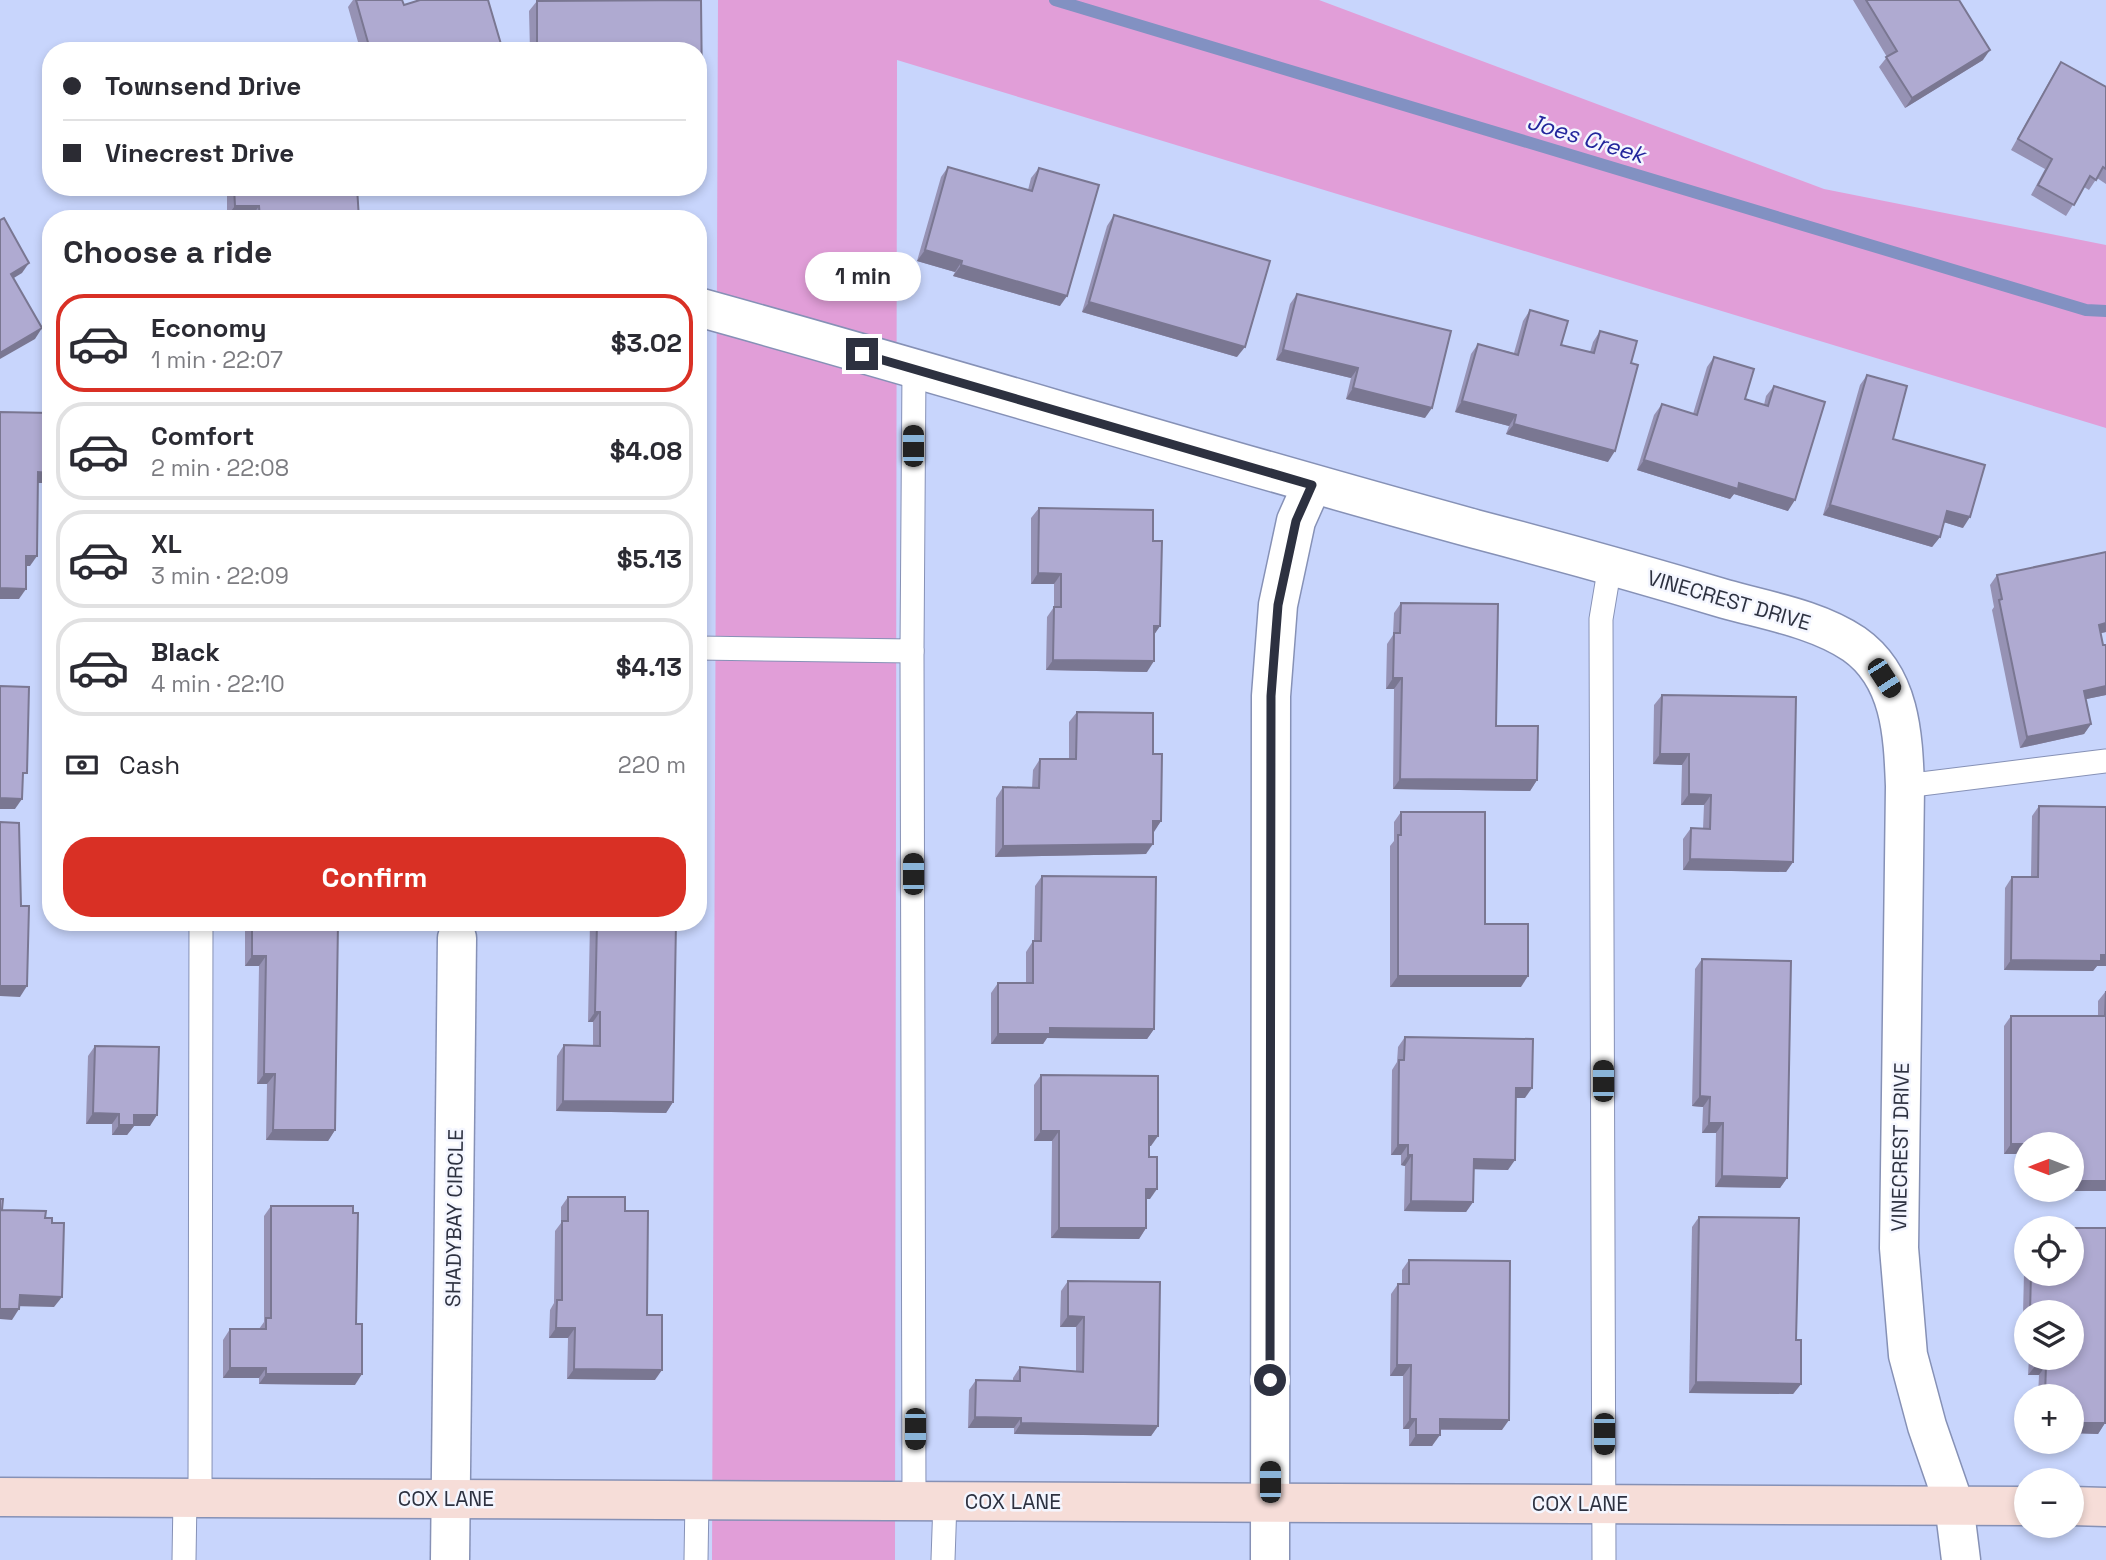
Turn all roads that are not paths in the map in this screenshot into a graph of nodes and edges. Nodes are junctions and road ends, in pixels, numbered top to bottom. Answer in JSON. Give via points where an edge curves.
{"nodes":[{"id":1,"x":707,"y":310,"type":"edge"},
{"id":2,"x":914,"y":370,"type":"junction"},
{"id":3,"x":1312,"y":485,"type":"junction"},
{"id":4,"x":1610,"y":565,"type":"junction"},
{"id":5,"x":707,"y":648,"type":"edge"},
{"id":6,"x":912,"y":651,"type":"junction"},
{"id":7,"x":2106,"y":761,"type":"edge"},
{"id":8,"x":1905,"y":786,"type":"junction"},
{"id":9,"x":201,"y":931,"type":"edge"},
{"id":10,"x":457,"y":938,"type":"dead end"},
{"id":11,"x":0,"y":1497,"type":"edge"},
{"id":12,"x":193,"y":1498,"type":"junction"},
{"id":13,"x":451,"y":1498,"type":"junction"},
{"id":14,"x":697,"y":1499,"type":"junction"},
{"id":15,"x":929,"y":1501,"type":"junction"},
{"id":16,"x":1270,"y":1502,"type":"junction"},
{"id":17,"x":1604,"y":1504,"type":"junction"},
{"id":18,"x":1954,"y":1504,"type":"junction"},
{"id":19,"x":2014,"y":1506,"type":"edge"},
{"id":20,"x":2084,"y":1506,"type":"edge"},
{"id":21,"x":2106,"y":1507,"type":"edge"},
{"id":22,"x":184,"y":1560,"type":"edge"},
{"id":23,"x":450,"y":1560,"type":"edge"},
{"id":24,"x":696,"y":1560,"type":"edge"},
{"id":25,"x":943,"y":1560,"type":"edge"},
{"id":26,"x":1270,"y":1560,"type":"edge"},
{"id":27,"x":1604,"y":1560,"type":"edge"},
{"id":28,"x":1961,"y":1560,"type":"edge"}],
"edges":[{"from":1,"to":2,"type":"street","name":"VINECREST DRIVE"},
{"from":2,"to":3,"type":"street","name":"VINECREST DRIVE"},
{"from":2,"to":6,"type":"lane"},
{"from":3,"to":4,"type":"street","name":"VINECREST DRIVE"},
{"from":3,"to":16,"type":"street","via":[[1296,521],[1278,605],[1271,696]]},
{"from":4,"to":8,"type":"street","name":"VINECREST DRIVE","via":[[1822,627],[1856,646],[1892,692],[1903,734]]},
{"from":4,"to":17,"type":"lane","via":[[1601,619]]},
{"from":5,"to":6,"type":"lane"},
{"from":6,"to":15,"type":"lane"},
{"from":7,"to":8,"type":"lane"},
{"from":8,"to":18,"type":"street","name":"VINECREST DRIVE","via":[[1899,1248],[1908,1355]]},
{"from":9,"to":12,"type":"lane"},
{"from":10,"to":13,"type":"street","name":"SHADYBAY CIRCLE"},
{"from":11,"to":12,"type":"street","name":"COX LANE"},
{"from":12,"to":13,"type":"street","name":"COX LANE"},
{"from":12,"to":22,"type":"lane"},
{"from":13,"to":14,"type":"street","name":"COX LANE"},
{"from":13,"to":23,"type":"street","name":"SHADYBAY CIRCLE"},
{"from":14,"to":15,"type":"street","name":"COX LANE"},
{"from":14,"to":24,"type":"lane"},
{"from":15,"to":16,"type":"street","name":"COX LANE"},
{"from":15,"to":25,"type":"lane"},
{"from":16,"to":17,"type":"street","name":"COX LANE"},
{"from":16,"to":26,"type":"street"},
{"from":17,"to":18,"type":"street","name":"COX LANE"},
{"from":17,"to":27,"type":"lane"},
{"from":18,"to":19,"type":"street","name":"COX LANE"},
{"from":18,"to":28,"type":"street","name":"VINECREST DRIVE"},
{"from":20,"to":21,"type":"street"}]}
